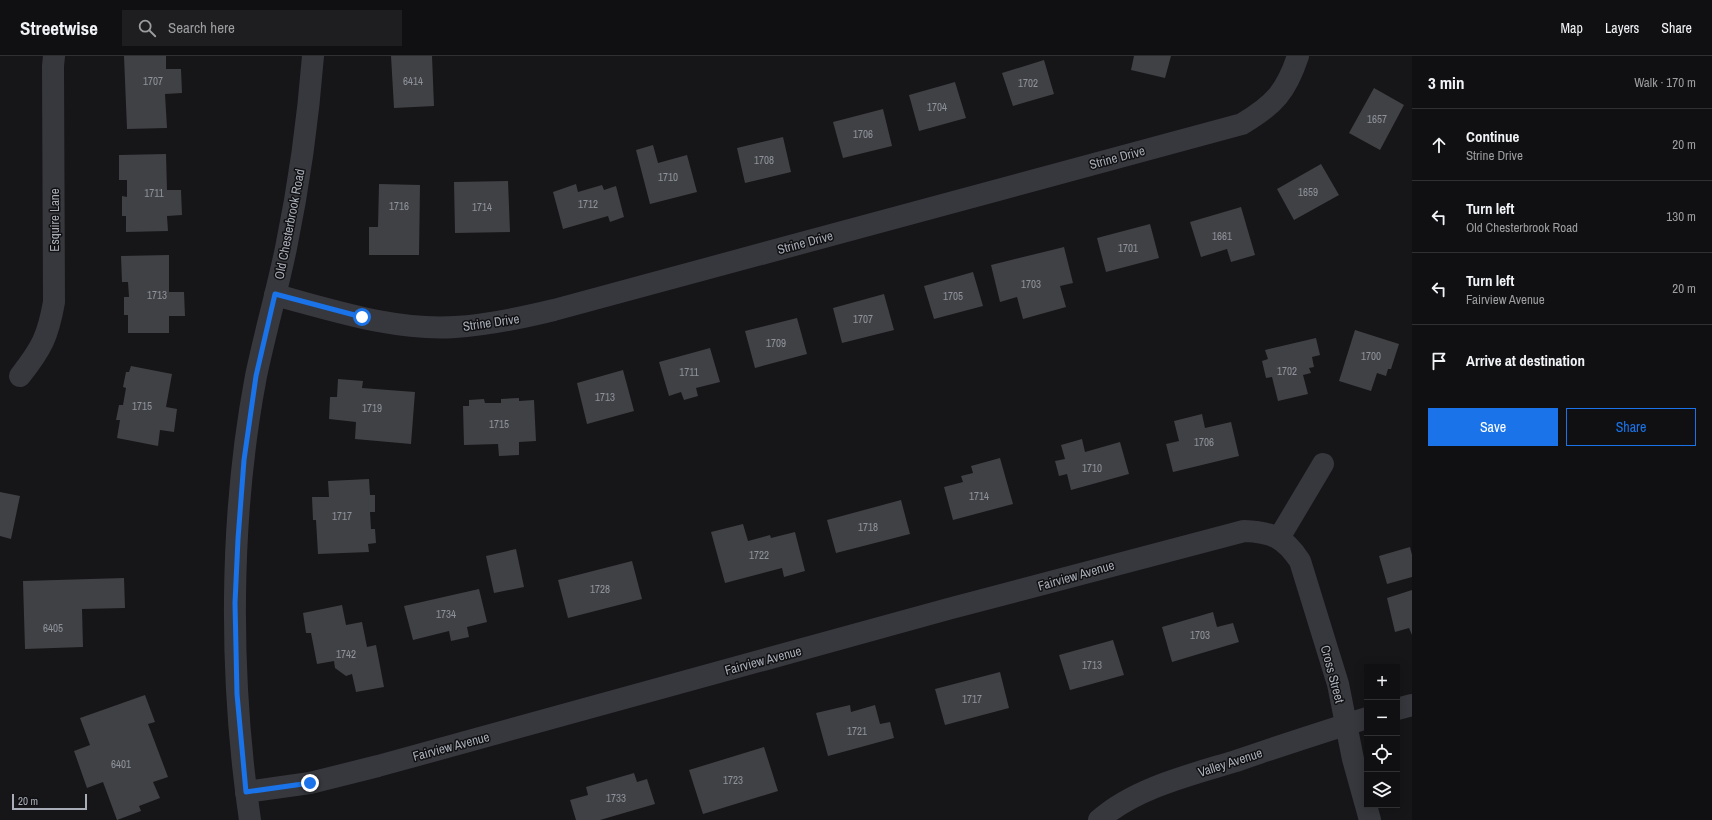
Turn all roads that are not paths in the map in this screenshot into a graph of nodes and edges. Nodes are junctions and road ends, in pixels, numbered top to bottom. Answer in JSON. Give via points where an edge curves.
{"nodes":[{"id":1,"x":54,"y":56,"type":"edge"},
{"id":2,"x":313,"y":56,"type":"edge"},
{"id":3,"x":1298,"y":56,"type":"edge"},
{"id":4,"x":275,"y":294,"type":"junction"},
{"id":5,"x":20,"y":376,"type":"dead end"},
{"id":6,"x":1323,"y":464,"type":"dead end"},
{"id":7,"x":1279,"y":538,"type":"junction"},
{"id":8,"x":1412,"y":705,"type":"edge"},
{"id":9,"x":1400,"y":709,"type":"edge"},
{"id":10,"x":1364,"y":719,"type":"edge"},
{"id":11,"x":1346,"y":725,"type":"junction"},
{"id":12,"x":246,"y":792,"type":"junction"},
{"id":13,"x":250,"y":820,"type":"edge"},
{"id":14,"x":1099,"y":820,"type":"edge"},
{"id":15,"x":1370,"y":820,"type":"edge"}],
"edges":[{"from":1,"to":5,"type":"street","name":"Esquire Lane","via":[[54,302],[49,329],[37,354]]},
{"from":2,"to":4,"type":"street","name":"Old Chesterbrook Road","via":[[299,180]]},
{"from":3,"to":4,"type":"street","name":"Strine Drive","via":[[1280,94],[1263,111],[1242,124],[504,322],[454,327],[410,325],[362,317]]},
{"from":4,"to":12,"type":"street","name":"Old Chesterbrook Road","via":[[256,376],[244,460],[238,539],[235,603],[237,694]]},
{"from":6,"to":7,"type":"street"},
{"from":7,"to":11,"type":"street","name":"Cross Street","via":[[1290,546],[1300,561],[1338,684]]},
{"from":7,"to":12,"type":"street","name":"Fairview Avenue","via":[[1262,532],[1244,531],[948,609],[378,766],[310,783]]},
{"from":8,"to":9,"type":"street"},
{"from":10,"to":11,"type":"street","name":"Valley Avenue"},
{"from":11,"to":14,"type":"street","name":"Valley Avenue","via":[[1139,794]]},
{"from":11,"to":15,"type":"street","name":"Cross Street"},
{"from":12,"to":13,"type":"street","name":"Old Chesterbrook Road"}]}
